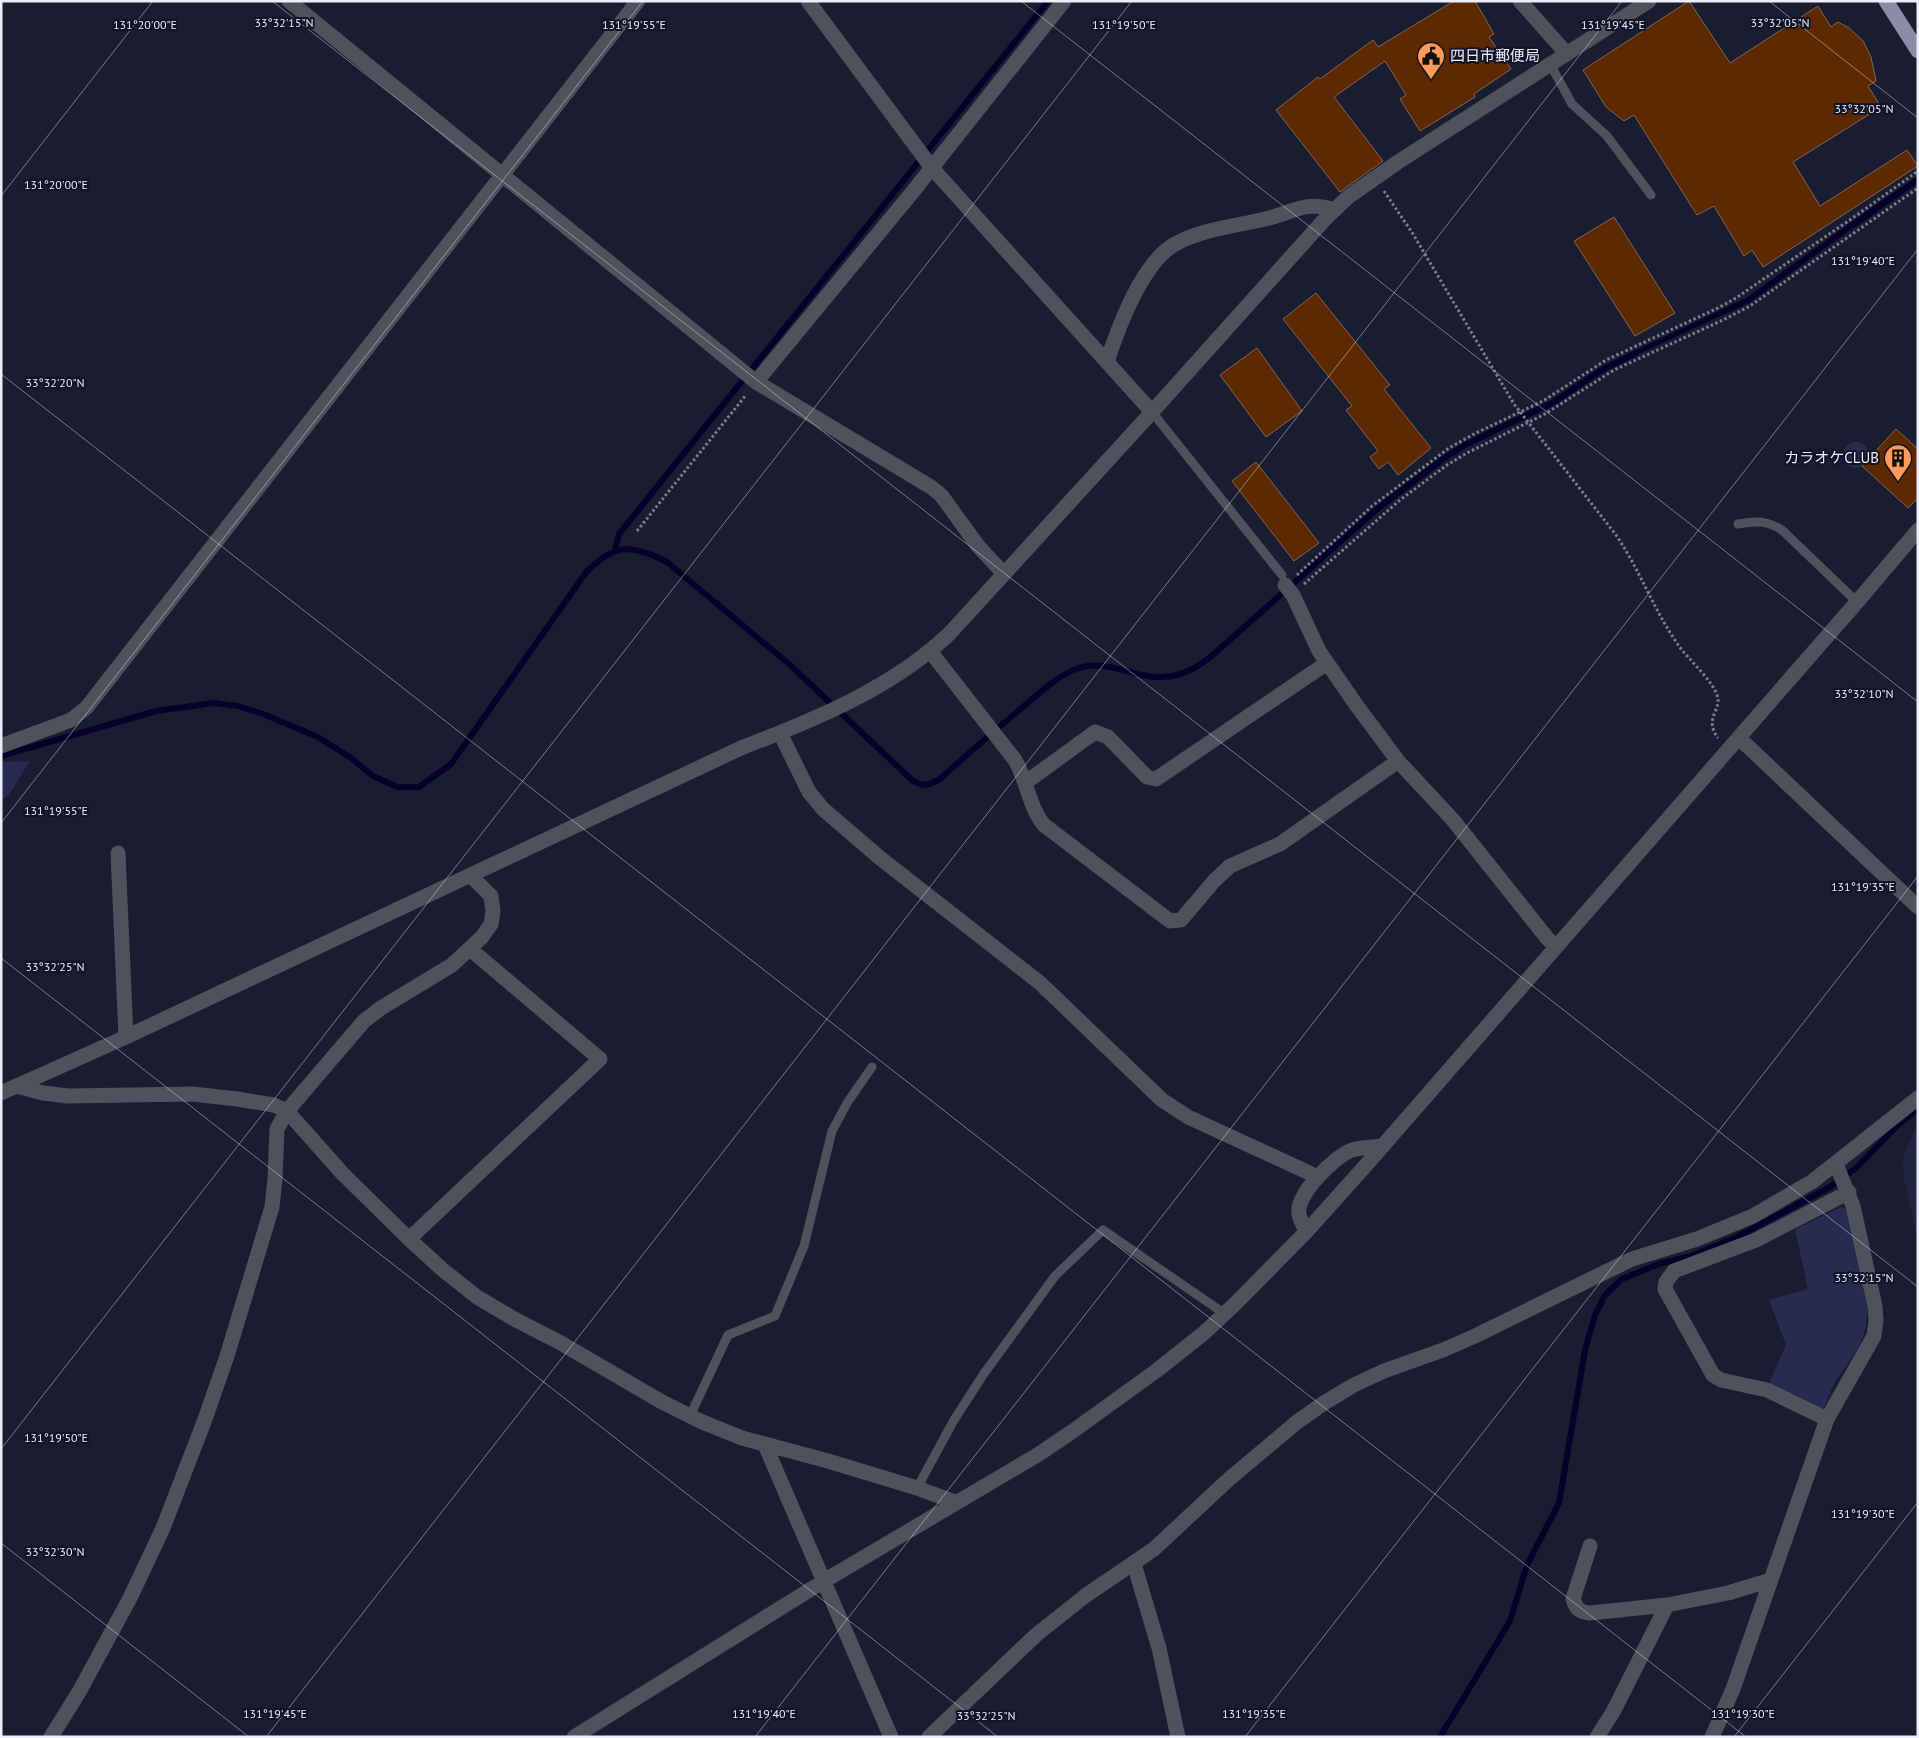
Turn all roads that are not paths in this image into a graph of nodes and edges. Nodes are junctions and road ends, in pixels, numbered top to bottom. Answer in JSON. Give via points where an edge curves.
{"nodes":[{"id":1,"x":289,"y":1,"type":"edge"},
{"id":2,"x":638,"y":1,"type":"edge"},
{"id":3,"x":808,"y":1,"type":"edge"},
{"id":4,"x":1064,"y":1,"type":"edge"},
{"id":5,"x":1520,"y":1,"type":"edge"},
{"id":6,"x":1649,"y":1,"type":"edge"},
{"id":7,"x":1886,"y":1,"type":"edge"},
{"id":8,"x":1918,"y":51,"type":"edge"},
{"id":9,"x":1567,"y":54,"type":"junction"},
{"id":10,"x":1550,"y":64,"type":"junction"},
{"id":11,"x":932,"y":168,"type":"junction"},
{"id":12,"x":501,"y":176,"type":"junction"},
{"id":13,"x":1651,"y":195,"type":"dead end"},
{"id":14,"x":1334,"y":210,"type":"junction"},
{"id":15,"x":1107,"y":362,"type":"junction"},
{"id":16,"x":756,"y":382,"type":"junction"},
{"id":17,"x":1152,"y":412,"type":"junction"},
{"id":18,"x":1738,"y":524,"type":"dead end"},
{"id":19,"x":1918,"y":530,"type":"edge"},
{"id":20,"x":1004,"y":574,"type":"junction"},
{"id":21,"x":1287,"y":585,"type":"joint"},
{"id":22,"x":1857,"y":602,"type":"junction"},
{"id":23,"x":930,"y":651,"type":"junction"},
{"id":24,"x":1327,"y":663,"type":"junction"},
{"id":25,"x":780,"y":733,"type":"junction"},
{"id":26,"x":1739,"y":738,"type":"junction"},
{"id":27,"x":1,"y":746,"type":"edge"},
{"id":28,"x":1398,"y":761,"type":"junction"},
{"id":29,"x":1025,"y":783,"type":"junction"},
{"id":30,"x":118,"y":853,"type":"dead end"},
{"id":31,"x":470,"y":875,"type":"junction"},
{"id":32,"x":1918,"y":907,"type":"edge"},
{"id":33,"x":1556,"y":947,"type":"junction"},
{"id":34,"x":470,"y":949,"type":"junction"},
{"id":35,"x":126,"y":1037,"type":"junction"},
{"id":36,"x":872,"y":1067,"type":"dead end"},
{"id":37,"x":16,"y":1086,"type":"junction"},
{"id":38,"x":1,"y":1093,"type":"edge"},
{"id":39,"x":1918,"y":1098,"type":"edge"},
{"id":40,"x":287,"y":1111,"type":"junction"},
{"id":41,"x":1383,"y":1146,"type":"junction"},
{"id":42,"x":1836,"y":1164,"type":"junction"},
{"id":43,"x":1318,"y":1176,"type":"junction"},
{"id":44,"x":1849,"y":1192,"type":"junction"},
{"id":45,"x":1306,"y":1232,"type":"junction"},
{"id":46,"x":409,"y":1239,"type":"junction"},
{"id":47,"x":1225,"y":1314,"type":"junction"},
{"id":48,"x":690,"y":1416,"type":"junction"},
{"id":49,"x":1827,"y":1419,"type":"junction"},
{"id":50,"x":765,"y":1445,"type":"junction"},
{"id":51,"x":917,"y":1488,"type":"junction"},
{"id":52,"x":955,"y":1502,"type":"junction"},
{"id":53,"x":1590,"y":1546,"type":"dead end"},
{"id":54,"x":1134,"y":1564,"type":"junction"},
{"id":55,"x":1771,"y":1580,"type":"junction"},
{"id":56,"x":824,"y":1582,"type":"junction"},
{"id":57,"x":1667,"y":1605,"type":"junction"},
{"id":58,"x":51,"y":1737,"type":"edge"},
{"id":59,"x":574,"y":1737,"type":"edge"},
{"id":60,"x":891,"y":1737,"type":"edge"},
{"id":61,"x":929,"y":1737,"type":"edge"},
{"id":62,"x":1178,"y":1737,"type":"edge"},
{"id":63,"x":1597,"y":1737,"type":"edge"},
{"id":64,"x":1712,"y":1737,"type":"edge"}],
"edges":[{"from":1,"to":12,"type":"street"},
{"from":2,"to":12,"type":"street"},
{"from":3,"to":11,"type":"street"},
{"from":4,"to":11,"type":"street"},
{"from":5,"to":9,"type":"street"},
{"from":6,"to":9,"type":"street"},
{"from":7,"to":8,"type":"highway"},
{"from":9,"to":10,"type":"street"},
{"from":10,"to":13,"type":"lane","via":[[1572,104],[1606,136]]},
{"from":10,"to":14,"type":"street","via":[[1375,178]]},
{"from":11,"to":15,"type":"street"},
{"from":11,"to":16,"type":"street"},
{"from":12,"to":16,"type":"street"},
{"from":12,"to":27,"type":"street","via":[[87,707],[71,720]]},
{"from":14,"to":15,"type":"street","via":[[1308,205],[1175,243],[1161,255],[1136,291]]},
{"from":14,"to":17,"type":"street"},
{"from":15,"to":17,"type":"street"},
{"from":16,"to":20,"type":"street","via":[[931,487],[941,495],[978,546]]},
{"from":17,"to":20,"type":"street"},
{"from":17,"to":21,"type":"lane"},
{"from":18,"to":22,"type":"lane","via":[[1765,522],[1777,527]]},
{"from":19,"to":22,"type":"street"},
{"from":20,"to":23,"type":"street"},
{"from":21,"to":24,"type":"street"},
{"from":22,"to":26,"type":"street"},
{"from":23,"to":25,"type":"street","via":[[874,687]]},
{"from":23,"to":29,"type":"street","via":[[1015,760]]},
{"from":24,"to":28,"type":"street"},
{"from":24,"to":29,"type":"street","via":[[1156,779],[1147,777],[1108,737],[1095,732]]},
{"from":25,"to":31,"type":"street","via":[[741,748]]},
{"from":25,"to":43,"type":"street","via":[[809,792],[822,808],[880,858],[1040,983],[1162,1100],[1188,1117]]},
{"from":26,"to":32,"type":"street"},
{"from":26,"to":33,"type":"street"},
{"from":28,"to":29,"type":"street","via":[[1280,844],[1230,866],[1184,917],[1175,921],[1170,921],[1044,825]]},
{"from":28,"to":33,"type":"street","via":[[1453,820]]},
{"from":30,"to":35,"type":"street"},
{"from":31,"to":34,"type":"street","via":[[491,896],[493,911],[491,924]]},
{"from":31,"to":35,"type":"street"},
{"from":33,"to":41,"type":"street"},
{"from":34,"to":40,"type":"street","via":[[452,965],[364,1021]]},
{"from":34,"to":46,"type":"street","via":[[600,1058]]},
{"from":35,"to":37,"type":"street"},
{"from":36,"to":48,"type":"lane","via":[[832,1131],[804,1246],[775,1316],[728,1335]]},
{"from":37,"to":38,"type":"street"},
{"from":37,"to":40,"type":"street","via":[[68,1096],[193,1094],[236,1098],[274,1105]]},
{"from":39,"to":42,"type":"street"},
{"from":40,"to":46,"type":"street","via":[[342,1173]]},
{"from":40,"to":58,"type":"street","via":[[276,1129],[275,1179],[266,1231],[204,1422],[163,1528],[130,1598]]},
{"from":41,"to":43,"type":"street","via":[[1347,1152]]},
{"from":41,"to":45,"type":"street"},
{"from":42,"to":44,"type":"street"},
{"from":42,"to":54,"type":"street","via":[[1753,1216],[1697,1239],[1632,1259],[1475,1336],[1384,1371],[1324,1403],[1228,1480],[1172,1534]]},
{"from":43,"to":45,"type":"street","via":[[1299,1208]]},
{"from":44,"to":49,"type":"street","via":[[1876,1306],[1876,1321],[1874,1336]]},
{"from":44,"to":49,"type":"street","via":[[1756,1240],[1674,1271],[1665,1289],[1713,1375],[1721,1380],[1767,1390]]},
{"from":45,"to":47,"type":"street"},
{"from":46,"to":48,"type":"street","via":[[477,1297]]},
{"from":47,"to":51,"type":"lane","via":[[1103,1230],[1055,1276],[1005,1345],[954,1420]]},
{"from":47,"to":52,"type":"street","via":[[1156,1371],[1073,1431]]},
{"from":48,"to":50,"type":"street"},
{"from":49,"to":55,"type":"street"},
{"from":50,"to":51,"type":"street"},
{"from":50,"to":56,"type":"street"},
{"from":51,"to":52,"type":"street"},
{"from":52,"to":56,"type":"street"},
{"from":53,"to":57,"type":"street","via":[[1573,1599],[1581,1612]]},
{"from":54,"to":61,"type":"street","via":[[1050,1624]]},
{"from":54,"to":62,"type":"street","via":[[1159,1648]]},
{"from":55,"to":57,"type":"street","via":[[1728,1593]]},
{"from":55,"to":64,"type":"street","via":[[1733,1689]]},
{"from":56,"to":59,"type":"street"},
{"from":56,"to":60,"type":"street"},
{"from":57,"to":63,"type":"street"}]}
